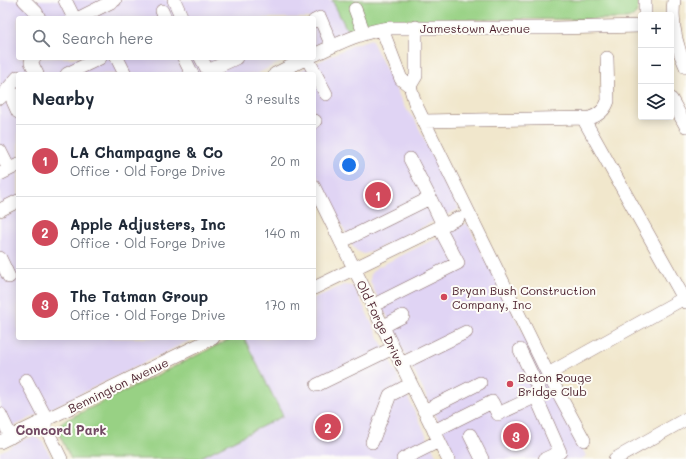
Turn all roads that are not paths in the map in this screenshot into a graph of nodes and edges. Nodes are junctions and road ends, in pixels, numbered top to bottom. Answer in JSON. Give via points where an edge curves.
{"nodes":[{"id":1,"x":24,"y":0,"type":"edge"},
{"id":2,"x":65,"y":0,"type":"edge"},
{"id":3,"x":174,"y":0,"type":"edge"},
{"id":4,"x":645,"y":0,"type":"edge"},
{"id":5,"x":674,"y":0,"type":"edge"},
{"id":6,"x":107,"y":2,"type":"edge"},
{"id":7,"x":355,"y":9,"type":"dead end"},
{"id":8,"x":645,"y":12,"type":"edge"},
{"id":9,"x":673,"y":12,"type":"edge"},
{"id":10,"x":38,"y":16,"type":"edge"},
{"id":11,"x":73,"y":16,"type":"edge"},
{"id":12,"x":82,"y":16,"type":"edge"},
{"id":13,"x":181,"y":16,"type":"edge"},
{"id":14,"x":316,"y":20,"type":"edge"},
{"id":15,"x":638,"y":26,"type":"edge"},
{"id":16,"x":416,"y":28,"type":"junction"},
{"id":17,"x":382,"y":29,"type":"junction"},
{"id":18,"x":674,"y":32,"type":"edge"},
{"id":19,"x":364,"y":33,"type":"junction"},
{"id":20,"x":332,"y":46,"type":"junction"},
{"id":21,"x":316,"y":54,"type":"edge"},
{"id":22,"x":607,"y":58,"type":"dead end"},
{"id":23,"x":96,"y":60,"type":"edge"},
{"id":24,"x":118,"y":60,"type":"edge"},
{"id":25,"x":185,"y":60,"type":"edge"},
{"id":26,"x":202,"y":60,"type":"edge"},
{"id":27,"x":232,"y":60,"type":"edge"},
{"id":28,"x":303,"y":60,"type":"edge"},
{"id":29,"x":308,"y":60,"type":"edge"},
{"id":30,"x":686,"y":67,"type":"edge"},
{"id":31,"x":35,"y":68,"type":"edge"},
{"id":32,"x":25,"y":72,"type":"edge"},
{"id":33,"x":71,"y":72,"type":"edge"},
{"id":34,"x":124,"y":72,"type":"edge"},
{"id":35,"x":191,"y":72,"type":"edge"},
{"id":36,"x":208,"y":72,"type":"edge"},
{"id":37,"x":210,"y":72,"type":"edge"},
{"id":38,"x":279,"y":72,"type":"edge"},
{"id":39,"x":314,"y":72,"type":"edge"},
{"id":40,"x":316,"y":75,"type":"edge"},
{"id":41,"x":16,"y":79,"type":"edge"},
{"id":42,"x":410,"y":86,"type":"junction"},
{"id":43,"x":326,"y":94,"type":"dead end"},
{"id":44,"x":16,"y":97,"type":"edge"},
{"id":45,"x":0,"y":98,"type":"edge"},
{"id":46,"x":674,"y":105,"type":"edge"},
{"id":47,"x":16,"y":108,"type":"edge"},
{"id":48,"x":583,"y":118,"type":"junction"},
{"id":49,"x":424,"y":121,"type":"junction"},
{"id":50,"x":686,"y":126,"type":"edge"},
{"id":51,"x":0,"y":151,"type":"edge"},
{"id":52,"x":410,"y":159,"type":"dead end"},
{"id":53,"x":9,"y":169,"type":"edge"},
{"id":54,"x":316,"y":191,"type":"edge"},
{"id":55,"x":430,"y":198,"type":"junction"},
{"id":56,"x":16,"y":202,"type":"edge"},
{"id":57,"x":0,"y":210,"type":"edge"},
{"id":58,"x":458,"y":218,"type":"dead end"},
{"id":59,"x":441,"y":226,"type":"junction"},
{"id":60,"x":341,"y":242,"type":"junction"},
{"id":61,"x":0,"y":258,"type":"edge"},
{"id":62,"x":354,"y":269,"type":"junction"},
{"id":63,"x":9,"y":277,"type":"dead end"},
{"id":64,"x":316,"y":287,"type":"edge"},
{"id":65,"x":685,"y":299,"type":"edge"},
{"id":66,"x":372,"y":306,"type":"junction"},
{"id":67,"x":403,"y":316,"type":"dead end"},
{"id":68,"x":382,"y":326,"type":"junction"},
{"id":69,"x":466,"y":332,"type":"dead end"},
{"id":70,"x":209,"y":340,"type":"edge"},
{"id":71,"x":393,"y":348,"type":"junction"},
{"id":72,"x":520,"y":350,"type":"dead end"},
{"id":73,"x":401,"y":364,"type":"junction"},
{"id":74,"x":548,"y":374,"type":"junction"},
{"id":75,"x":26,"y":380,"type":"dead end"},
{"id":76,"x":480,"y":383,"type":"dead end"},
{"id":77,"x":411,"y":384,"type":"junction"},
{"id":78,"x":318,"y":385,"type":"dead end"},
{"id":79,"x":539,"y":404,"type":"dead end"},
{"id":80,"x":424,"y":411,"type":"junction"},
{"id":81,"x":0,"y":414,"type":"edge"},
{"id":82,"x":686,"y":419,"type":"edge"},
{"id":83,"x":45,"y":421,"type":"junction"},
{"id":84,"x":470,"y":435,"type":"dead end"},
{"id":85,"x":436,"y":436,"type":"junction"},
{"id":86,"x":6,"y":439,"type":"edge"},
{"id":87,"x":584,"y":440,"type":"dead end"},
{"id":88,"x":372,"y":442,"type":"dead end"},
{"id":89,"x":61,"y":459,"type":"edge"},
{"id":90,"x":403,"y":459,"type":"edge"},
{"id":91,"x":448,"y":459,"type":"edge"},
{"id":92,"x":482,"y":459,"type":"edge"},
{"id":93,"x":545,"y":459,"type":"edge"},
{"id":94,"x":615,"y":459,"type":"edge"}],
"edges":[{"from":1,"to":10,"type":"street"},
{"from":2,"to":11,"type":"street"},
{"from":3,"to":13,"type":"street"},
{"from":4,"to":8,"type":"street"},
{"from":5,"to":9,"type":"street"},
{"from":6,"to":12,"type":"street"},
{"from":7,"to":19,"type":"street"},
{"from":14,"to":20,"type":"street","via":[[320,18]]},
{"from":15,"to":16,"type":"street","name":"Jamestown Avenue"},
{"from":16,"to":17,"type":"street","name":"Jamestown Avenue"},
{"from":16,"to":42,"type":"street","via":[[416,76]]},
{"from":17,"to":19,"type":"street","name":"Jamestown Avenue"},
{"from":17,"to":42,"type":"street","via":[[401,79]]},
{"from":18,"to":30,"type":"street"},
{"from":19,"to":20,"type":"street","name":"Jamestown Avenue"},
{"from":20,"to":21,"type":"street","name":"Jamestown Avenue"},
{"from":22,"to":48,"type":"street","via":[[607,106],[596,116]]},
{"from":23,"to":33,"type":"street"},
{"from":24,"to":34,"type":"street"},
{"from":25,"to":35,"type":"street"},
{"from":26,"to":36,"type":"street"},
{"from":27,"to":37,"type":"street"},
{"from":28,"to":38,"type":"street"},
{"from":29,"to":39,"type":"street"},
{"from":31,"to":32,"type":"street"},
{"from":40,"to":43,"type":"street"},
{"from":41,"to":45,"type":"street"},
{"from":42,"to":49,"type":"street","via":[[415,104]]},
{"from":44,"to":47,"type":"street","via":[[13,101]]},
{"from":46,"to":50,"type":"street"},
{"from":48,"to":49,"type":"street"},
{"from":48,"to":65,"type":"street"},
{"from":49,"to":74,"type":"street"},
{"from":51,"to":53,"type":"street"},
{"from":52,"to":55,"type":"street"},
{"from":54,"to":60,"type":"street","name":"Old Forge Drive"},
{"from":55,"to":59,"type":"street"},
{"from":55,"to":60,"type":"street"},
{"from":56,"to":57,"type":"street"},
{"from":58,"to":59,"type":"street"},
{"from":59,"to":62,"type":"street"},
{"from":59,"to":66,"type":"street","via":[[458,263]]},
{"from":60,"to":62,"type":"street","name":"Old Forge Drive"},
{"from":61,"to":63,"type":"street"},
{"from":62,"to":64,"type":"street"},
{"from":62,"to":66,"type":"street","name":"Old Forge Drive"},
{"from":65,"to":74,"type":"street"},
{"from":66,"to":68,"type":"street","name":"Old Forge Drive"},
{"from":67,"to":68,"type":"street"},
{"from":68,"to":71,"type":"street","name":"Old Forge Drive"},
{"from":69,"to":73,"type":"street"},
{"from":70,"to":83,"type":"street","name":"Bennington Avenue"},
{"from":71,"to":73,"type":"street","name":"Old Forge Drive"},
{"from":71,"to":78,"type":"street"},
{"from":72,"to":85,"type":"street","via":[[541,394],[498,414],[492,402]]},
{"from":73,"to":77,"type":"street","name":"Old Forge Drive"},
{"from":74,"to":87,"type":"street"},
{"from":75,"to":83,"type":"street"},
{"from":76,"to":80,"type":"street"},
{"from":77,"to":80,"type":"street","name":"Old Forge Drive"},
{"from":77,"to":88,"type":"street","via":[[390,395]]},
{"from":79,"to":93,"type":"street","via":[[560,452]]},
{"from":80,"to":85,"type":"street","name":"Old Forge Drive"},
{"from":81,"to":86,"type":"street"},
{"from":82,"to":94,"type":"street"},
{"from":83,"to":86,"type":"street","name":"Bennington Avenue"},
{"from":83,"to":89,"type":"street"},
{"from":84,"to":92,"type":"street"},
{"from":85,"to":90,"type":"street"},
{"from":85,"to":91,"type":"street","name":"Old Forge Drive"}]}
